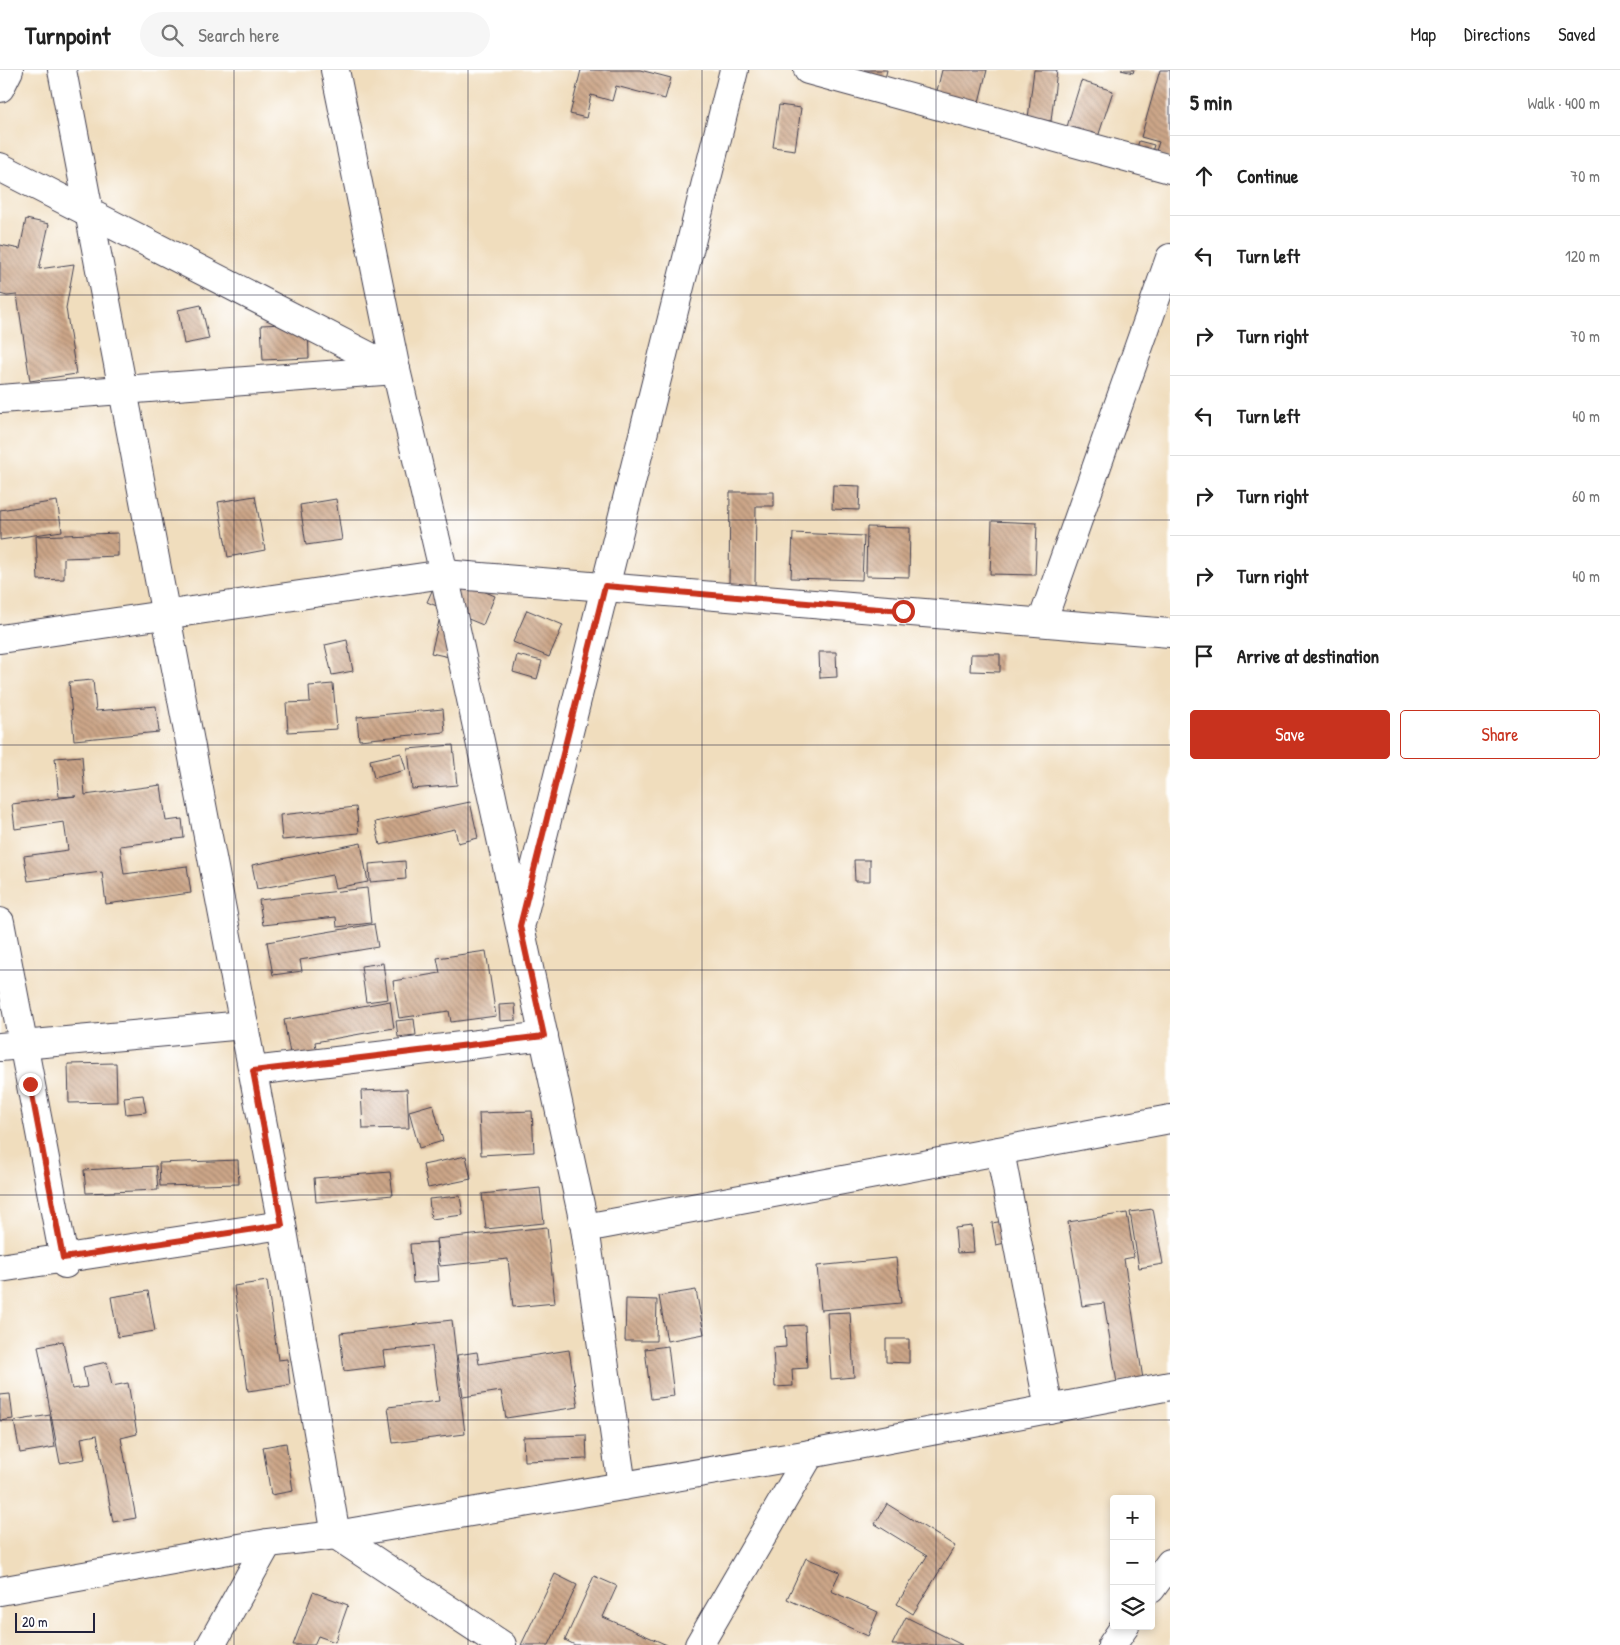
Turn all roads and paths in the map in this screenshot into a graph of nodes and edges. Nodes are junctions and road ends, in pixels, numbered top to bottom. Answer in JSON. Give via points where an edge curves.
{"nodes":[{"id":1,"x":9,"y":70,"type":"edge"},
{"id":2,"x":62,"y":70,"type":"edge"},
{"id":3,"x":335,"y":70,"type":"edge"},
{"id":4,"x":734,"y":70,"type":"edge"},
{"id":5,"x":808,"y":70,"type":"edge"},
{"id":6,"x":0,"y":88,"type":"edge"},
{"id":7,"x":0,"y":167,"type":"edge"},
{"id":8,"x":1170,"y":170,"type":"edge"},
{"id":9,"x":89,"y":213,"type":"junction"},
{"id":10,"x":1170,"y":258,"type":"edge"},
{"id":11,"x":396,"y":370,"type":"junction"},
{"id":12,"x":123,"y":390,"type":"junction"},
{"id":13,"x":0,"y":399,"type":"edge"},
{"id":14,"x":444,"y":574,"type":"junction"},
{"id":15,"x":605,"y":586,"type":"junction"},
{"id":16,"x":166,"y":614,"type":"junction"},
{"id":17,"x":1042,"y":622,"type":"junction"},
{"id":18,"x":1170,"y":633,"type":"edge"},
{"id":19,"x":0,"y":639,"type":"edge"},
{"id":20,"x":0,"y":922,"type":"edge"},
{"id":21,"x":520,"y":926,"type":"junction"},
{"id":22,"x":244,"y":1025,"type":"junction"},
{"id":23,"x":544,"y":1036,"type":"junction"},
{"id":24,"x":12,"y":1046,"type":"edge"},
{"id":25,"x":253,"y":1071,"type":"junction"},
{"id":26,"x":1170,"y":1119,"type":"edge"},
{"id":27,"x":1000,"y":1151,"type":"junction"},
{"id":28,"x":282,"y":1225,"type":"junction"},
{"id":29,"x":585,"y":1228,"type":"junction"},
{"id":30,"x":64,"y":1261,"type":"junction"},
{"id":31,"x":0,"y":1268,"type":"edge"},
{"id":32,"x":1170,"y":1386,"type":"edge"},
{"id":33,"x":1049,"y":1409,"type":"junction"},
{"id":34,"x":810,"y":1454,"type":"junction"},
{"id":35,"x":622,"y":1486,"type":"junction"},
{"id":36,"x":336,"y":1535,"type":"junction"},
{"id":37,"x":268,"y":1543,"type":"junction"},
{"id":38,"x":1170,"y":1563,"type":"edge"},
{"id":39,"x":1154,"y":1585,"type":"edge"},
{"id":40,"x":0,"y":1591,"type":"edge"},
{"id":41,"x":1122,"y":1630,"type":"edge"},
{"id":42,"x":211,"y":1645,"type":"edge"},
{"id":43,"x":502,"y":1645,"type":"edge"},
{"id":44,"x":699,"y":1645,"type":"edge"},
{"id":45,"x":1112,"y":1645,"type":"edge"}],
"edges":[{"from":1,"to":6,"type":"street"},
{"from":2,"to":9,"type":"street"},
{"from":3,"to":11,"type":"street"},
{"from":4,"to":15,"type":"street"},
{"from":5,"to":8,"type":"street"},
{"from":7,"to":9,"type":"street"},
{"from":9,"to":11,"type":"street"},
{"from":9,"to":12,"type":"street"},
{"from":10,"to":17,"type":"street"},
{"from":11,"to":12,"type":"street"},
{"from":11,"to":14,"type":"street"},
{"from":12,"to":13,"type":"street"},
{"from":12,"to":16,"type":"street"},
{"from":14,"to":15,"type":"street"},
{"from":14,"to":16,"type":"street"},
{"from":14,"to":21,"type":"street"},
{"from":15,"to":17,"type":"street"},
{"from":15,"to":21,"type":"street"},
{"from":16,"to":19,"type":"street"},
{"from":16,"to":22,"type":"street"},
{"from":17,"to":18,"type":"street"},
{"from":20,"to":24,"type":"street"},
{"from":21,"to":23,"type":"street"},
{"from":22,"to":24,"type":"street"},
{"from":22,"to":25,"type":"street"},
{"from":23,"to":25,"type":"street"},
{"from":23,"to":29,"type":"street"},
{"from":24,"to":30,"type":"street"},
{"from":25,"to":28,"type":"street"},
{"from":26,"to":27,"type":"street"},
{"from":27,"to":29,"type":"street"},
{"from":27,"to":33,"type":"street"},
{"from":28,"to":30,"type":"street"},
{"from":28,"to":36,"type":"street"},
{"from":29,"to":35,"type":"street"},
{"from":30,"to":31,"type":"street"},
{"from":32,"to":33,"type":"street"},
{"from":33,"to":34,"type":"street"},
{"from":34,"to":35,"type":"street"},
{"from":34,"to":44,"type":"street"},
{"from":35,"to":36,"type":"street"},
{"from":36,"to":37,"type":"street"},
{"from":36,"to":43,"type":"street"},
{"from":37,"to":40,"type":"street"},
{"from":37,"to":42,"type":"street"},
{"from":38,"to":39,"type":"street"},
{"from":41,"to":45,"type":"street"}]}
